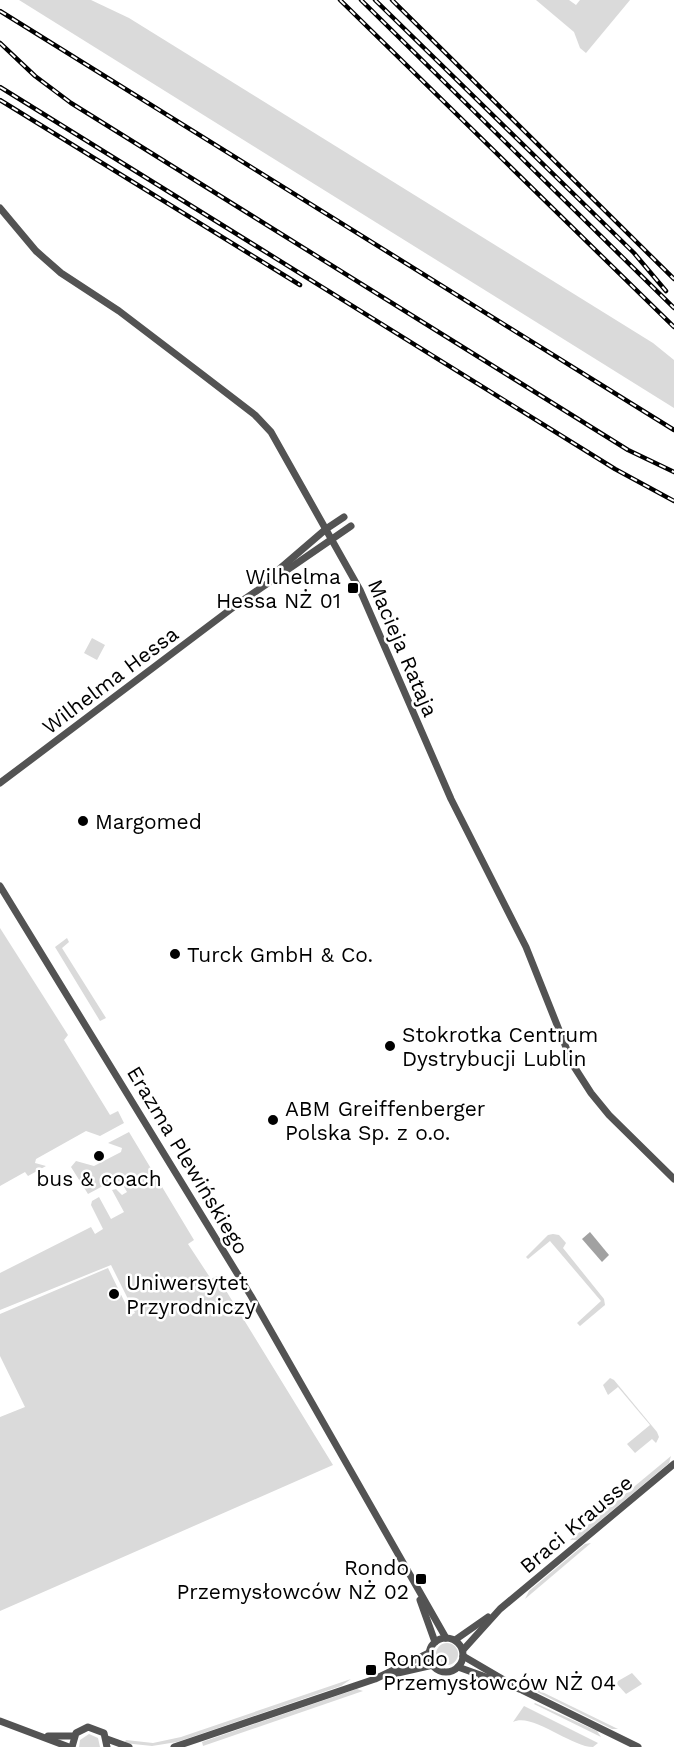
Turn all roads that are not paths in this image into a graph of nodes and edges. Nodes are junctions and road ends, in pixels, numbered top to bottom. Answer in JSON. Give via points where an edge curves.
{"nodes":[{"id":1,"x":0,"y":208,"type":"edge"},
{"id":2,"x":345,"y":517,"type":"dead end"},
{"id":3,"x":351,"y":526,"type":"dead end"},
{"id":4,"x":326,"y":529,"type":"junction"},
{"id":5,"x":332,"y":538,"type":"junction"},
{"id":6,"x":239,"y":603,"type":"junction"},
{"id":7,"x":0,"y":783,"type":"edge"},
{"id":8,"x":0,"y":886,"type":"edge"},
{"id":9,"x":674,"y":1179,"type":"edge"},
{"id":10,"x":674,"y":1464,"type":"edge"},
{"id":11,"x":412,"y":1581,"type":"junction"},
{"id":12,"x":500,"y":1609,"type":"junction"},
{"id":13,"x":446,"y":1638,"type":"junction"},
{"id":14,"x":455,"y":1640,"type":"junction"},
{"id":15,"x":435,"y":1642,"type":"junction"},
{"id":16,"x":429,"y":1653,"type":"junction"},
{"id":17,"x":463,"y":1653,"type":"junction"},
{"id":18,"x":433,"y":1665,"type":"junction"},
{"id":19,"x":458,"y":1667,"type":"junction"},
{"id":20,"x":375,"y":1678,"type":"junction"},
{"id":21,"x":522,"y":1690,"type":"junction"},
{"id":22,"x":0,"y":1720,"type":"edge"},
{"id":23,"x":43,"y":1736,"type":"junction"},
{"id":24,"x":74,"y":1736,"type":"junction"},
{"id":25,"x":107,"y":1743,"type":"edge"},
{"id":26,"x":71,"y":1747,"type":"edge"},
{"id":27,"x":129,"y":1747,"type":"edge"},
{"id":28,"x":174,"y":1747,"type":"edge"},
{"id":29,"x":638,"y":1747,"type":"edge"}],
"edges":[{"from":1,"to":4,"type":"street","name":"Macieja Rataja","via":[[36,251],[61,273],[119,311],[255,415],[271,432]]},
{"from":2,"to":4,"type":"street","name":"Wilhelma Hessa"},
{"from":3,"to":5,"type":"street","name":"Wilhelma Hessa"},
{"from":4,"to":5,"type":"street","name":"Macieja Rataja"},
{"from":4,"to":6,"type":"street","name":"Wilhelma Hessa"},
{"from":5,"to":6,"type":"street","name":"Wilhelma Hessa"},
{"from":5,"to":9,"type":"street","name":"Macieja Rataja","via":[[360,590],[451,799],[525,946],[573,1065],[609,1115]]},
{"from":6,"to":7,"type":"street","name":"Wilhelma Hessa"},
{"from":8,"to":11,"type":"street","name":"Erazma Plewińskiego","via":[[250,1296]]},
{"from":10,"to":12,"type":"street","name":"Braci Krausse"},
{"from":11,"to":13,"type":"street","name":"Erazma Plewińskiego"},
{"from":11,"to":15,"type":"street","name":"Erazma Plewińskiego"},
{"from":12,"to":14,"type":"street","name":"Braci Krausse"},
{"from":12,"to":17,"type":"street","name":"Braci Krausse"},
{"from":13,"to":14,"type":"street"},
{"from":13,"to":15,"type":"street"},
{"from":14,"to":17,"type":"street"},
{"from":15,"to":16,"type":"street"},
{"from":16,"to":18,"type":"street"},
{"from":16,"to":20,"type":"street"},
{"from":17,"to":19,"type":"street"},
{"from":17,"to":21,"type":"street"},
{"from":18,"to":19,"type":"street","via":[[443,1671]]},
{"from":18,"to":20,"type":"street"},
{"from":19,"to":21,"type":"street"},
{"from":20,"to":28,"type":"street"},
{"from":21,"to":29,"type":"street"},
{"from":22,"to":23,"type":"street"},
{"from":23,"to":24,"type":"street"},
{"from":23,"to":26,"type":"street"},
{"from":24,"to":25,"type":"street","via":[[92,1727],[101,1731]]},
{"from":24,"to":26,"type":"street"},
{"from":25,"to":27,"type":"street"}]}
